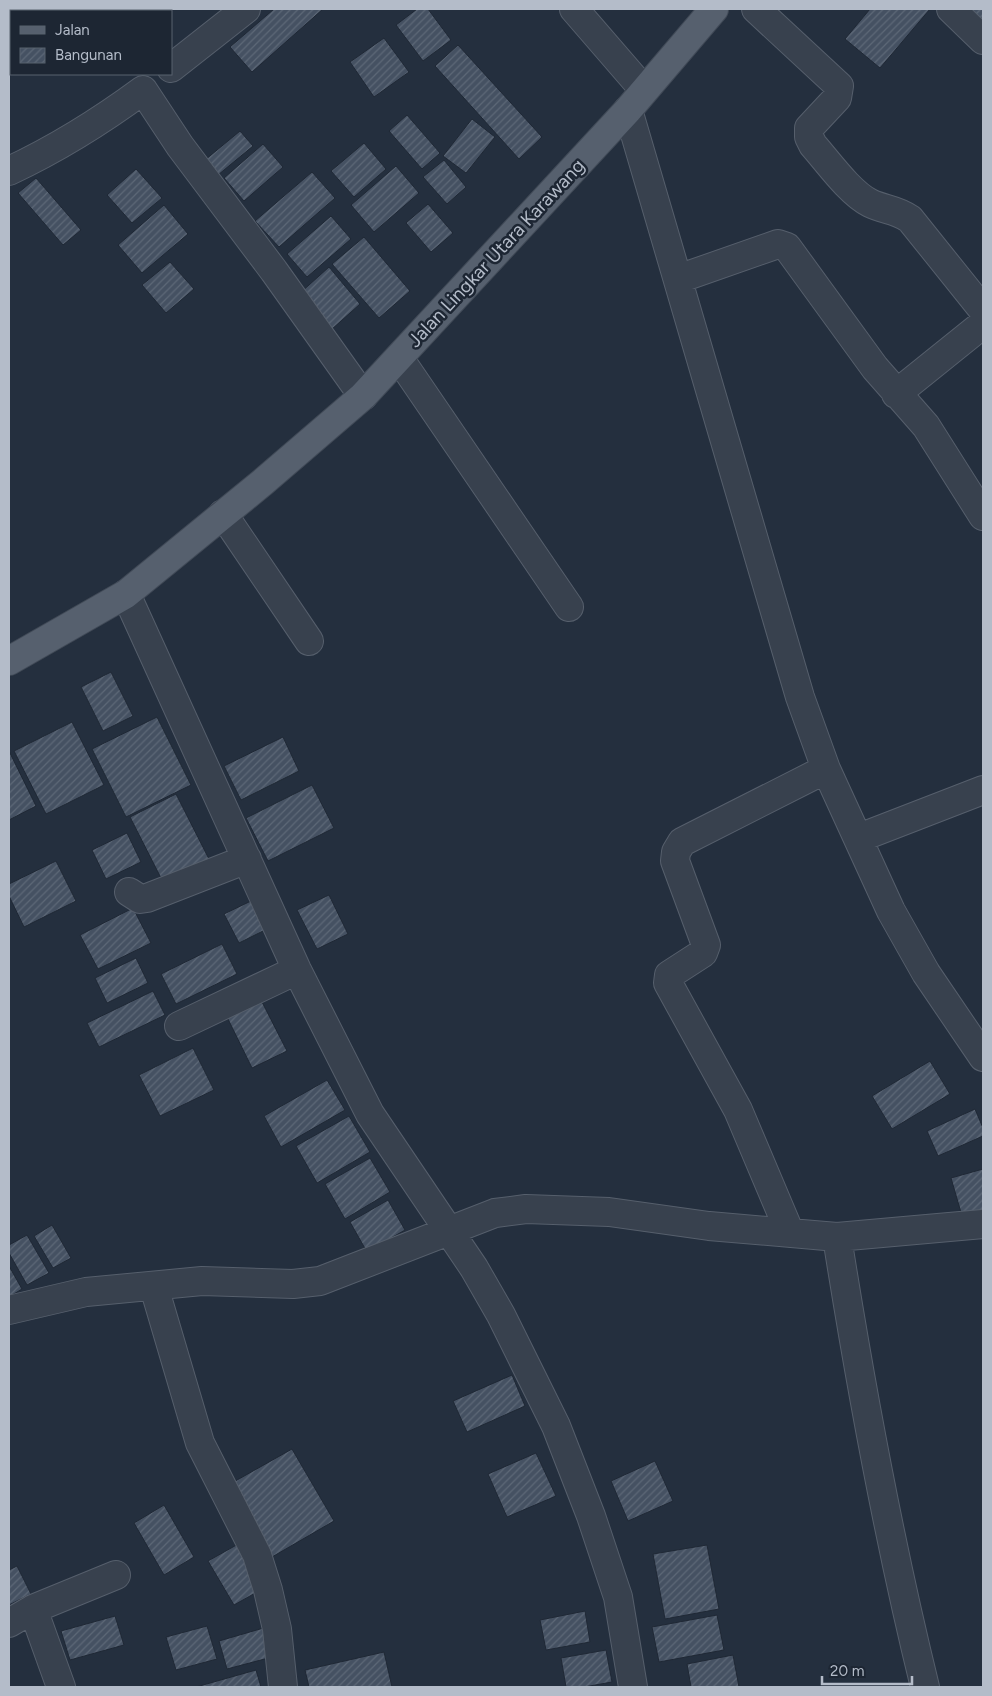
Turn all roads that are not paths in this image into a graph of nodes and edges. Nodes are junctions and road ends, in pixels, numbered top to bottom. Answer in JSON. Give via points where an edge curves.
{"nodes":[{"id":1,"x":246,"y":9,"type":"edge"},
{"id":2,"x":574,"y":9,"type":"edge"},
{"id":3,"x":714,"y":9,"type":"edge"},
{"id":4,"x":756,"y":9,"type":"edge"},
{"id":5,"x":951,"y":9,"type":"edge"},
{"id":6,"x":983,"y":40,"type":"edge"},
{"id":7,"x":172,"y":67,"type":"edge"},
{"id":8,"x":163,"y":75,"type":"edge"},
{"id":9,"x":143,"y":90,"type":"junction"},
{"id":10,"x":636,"y":100,"type":"junction"},
{"id":11,"x":9,"y":171,"type":"edge"},
{"id":12,"x":678,"y":278,"type":"junction"},
{"id":13,"x":983,"y":310,"type":"edge"},
{"id":14,"x":983,"y":324,"type":"edge"},
{"id":15,"x":400,"y":358,"type":"junction"},
{"id":16,"x":896,"y":394,"type":"junction"},
{"id":17,"x":362,"y":396,"type":"junction"},
{"id":18,"x":223,"y":514,"type":"junction"},
{"id":19,"x":983,"y":516,"type":"edge"},
{"id":20,"x":126,"y":594,"type":"junction"},
{"id":21,"x":569,"y":606,"type":"dead end"},
{"id":22,"x":310,"y":641,"type":"dead end"},
{"id":23,"x":9,"y":661,"type":"edge"},
{"id":24,"x":826,"y":769,"type":"junction"},
{"id":25,"x":983,"y":790,"type":"edge"},
{"id":26,"x":859,"y":838,"type":"junction"},
{"id":27,"x":247,"y":859,"type":"junction"},
{"id":28,"x":129,"y":892,"type":"dead end"},
{"id":29,"x":297,"y":970,"type":"junction"},
{"id":30,"x":179,"y":1026,"type":"dead end"},
{"id":31,"x":983,"y":1057,"type":"edge"},
{"id":32,"x":983,"y":1224,"type":"edge"},
{"id":33,"x":448,"y":1230,"type":"junction"},
{"id":34,"x":790,"y":1233,"type":"junction"},
{"id":35,"x":837,"y":1237,"type":"junction"},
{"id":36,"x":154,"y":1287,"type":"junction"},
{"id":37,"x":9,"y":1310,"type":"edge"},
{"id":38,"x":116,"y":1575,"type":"dead end"},
{"id":39,"x":33,"y":1609,"type":"junction"},
{"id":40,"x":9,"y":1623,"type":"edge"},
{"id":41,"x":61,"y":1687,"type":"edge"},
{"id":42,"x":283,"y":1687,"type":"edge"},
{"id":43,"x":633,"y":1687,"type":"edge"},
{"id":44,"x":925,"y":1687,"type":"edge"}],
"edges":[{"from":1,"to":7,"type":"street"},
{"from":2,"to":10,"type":"street"},
{"from":3,"to":10,"type":"main road","name":"Jalan Lingkar Utara Karawang"},
{"from":4,"to":13,"type":"street","via":[[839,86],[837,98],[809,128],[813,145],[859,196],[910,219]]},
{"from":5,"to":6,"type":"street"},
{"from":8,"to":9,"type":"street"},
{"from":9,"to":11,"type":"street","via":[[105,118]]},
{"from":9,"to":17,"type":"street","via":[[180,146]]},
{"from":10,"to":12,"type":"street"},
{"from":10,"to":15,"type":"main road","name":"Jalan Lingkar Utara Karawang"},
{"from":12,"to":16,"type":"street","via":[[778,244],[787,247]]},
{"from":12,"to":24,"type":"street","via":[[798,688]]},
{"from":14,"to":16,"type":"street"},
{"from":15,"to":17,"type":"main road","name":"Jalan Lingkar Utara Karawang"},
{"from":15,"to":21,"type":"street"},
{"from":16,"to":19,"type":"street","via":[[926,426]]},
{"from":17,"to":18,"type":"main road","name":"Jalan Lingkar Utara Karawang"},
{"from":18,"to":20,"type":"main road","name":"Jalan Lingkar Utara Karawang"},
{"from":18,"to":22,"type":"street"},
{"from":20,"to":23,"type":"main road","name":"Jalan Lingkar Utara Karawang"},
{"from":20,"to":27,"type":"street"},
{"from":24,"to":26,"type":"street"},
{"from":24,"to":34,"type":"street","via":[[682,842],[674,860],[706,945],[703,953],[669,975],[668,983],[738,1110]]},
{"from":25,"to":26,"type":"street"},
{"from":26,"to":31,"type":"street","via":[[891,911],[922,965]]},
{"from":27,"to":28,"type":"street","via":[[147,898],[140,899]]},
{"from":27,"to":29,"type":"street"},
{"from":29,"to":30,"type":"street"},
{"from":29,"to":33,"type":"street","via":[[370,1114]]},
{"from":32,"to":35,"type":"street"},
{"from":33,"to":34,"type":"street","via":[[495,1213],[526,1209],[609,1212]]},
{"from":33,"to":36,"type":"street","via":[[320,1280],[293,1284],[202,1281]]},
{"from":33,"to":43,"type":"street","via":[[501,1315],[556,1426],[618,1597]]},
{"from":34,"to":35,"type":"street"},
{"from":35,"to":44,"type":"street","via":[[897,1576]]},
{"from":36,"to":37,"type":"street","via":[[86,1292]]},
{"from":36,"to":42,"type":"street","via":[[200,1443],[257,1555],[277,1629]]},
{"from":38,"to":39,"type":"street"},
{"from":39,"to":40,"type":"street"},
{"from":39,"to":41,"type":"street"}]}
